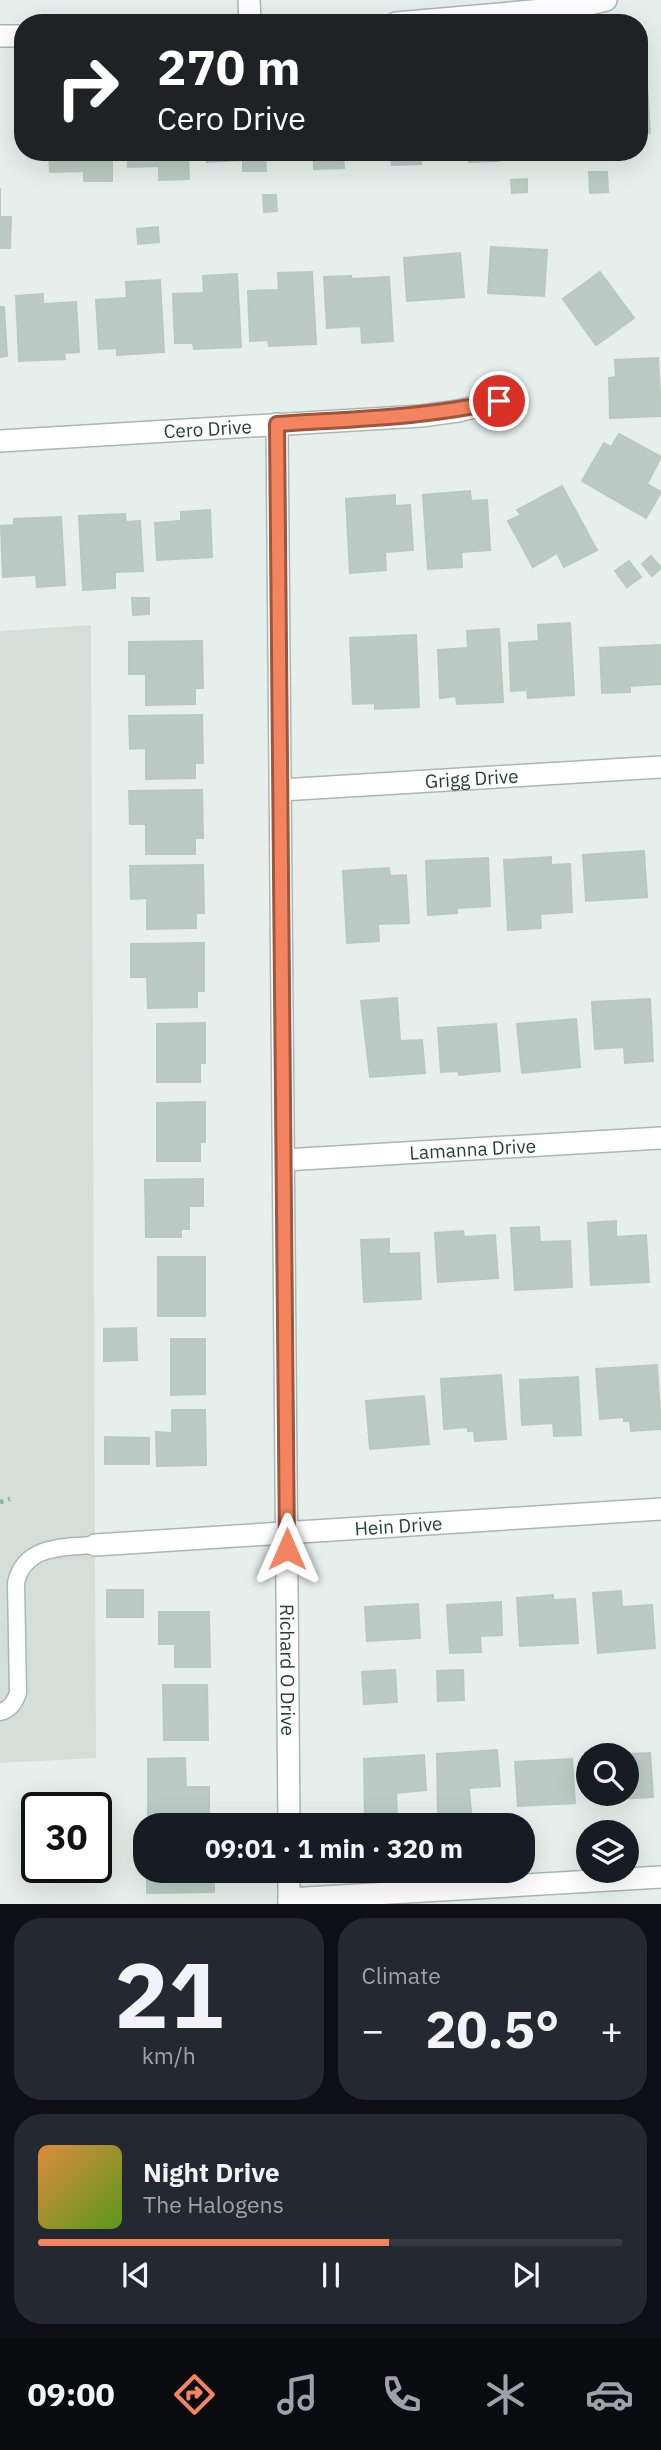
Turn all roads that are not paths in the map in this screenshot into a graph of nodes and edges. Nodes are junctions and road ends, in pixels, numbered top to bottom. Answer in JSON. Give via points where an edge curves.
{"nodes":[{"id":1,"x":606,"y":0,"type":"edge"},
{"id":2,"x":505,"y":14,"type":"edge"},
{"id":3,"x":499,"y":401,"type":"dead end"},
{"id":4,"x":277,"y":424,"type":"junction"},
{"id":5,"x":0,"y":440,"type":"edge"},
{"id":6,"x":661,"y":767,"type":"edge"},
{"id":7,"x":281,"y":790,"type":"junction"},
{"id":8,"x":661,"y":1138,"type":"edge"},
{"id":9,"x":284,"y":1160,"type":"junction"},
{"id":10,"x":661,"y":1509,"type":"edge"},
{"id":11,"x":287,"y":1533,"type":"junction"},
{"id":12,"x":95,"y":1545,"type":"joint"},
{"id":13,"x":0,"y":1712,"type":"edge"},
{"id":14,"x":289,"y":1813,"type":"edge"},
{"id":15,"x":661,"y":1877,"type":"edge"},
{"id":16,"x":289,"y":1883,"type":"edge"},
{"id":17,"x":289,"y":1901,"type":"edge"}],
"edges":[{"from":1,"to":2,"type":"street","via":[[577,8]]},
{"from":3,"to":4,"type":"street","name":"Cero Drive","via":[[421,415]]},
{"from":4,"to":5,"type":"street","name":"Cero Drive"},
{"from":4,"to":7,"type":"street","name":"Richard O Drive"},
{"from":6,"to":7,"type":"street","name":"Grigg Drive"},
{"from":7,"to":9,"type":"street","name":"Richard O Drive"},
{"from":8,"to":9,"type":"street","name":"Lamanna Drive"},
{"from":9,"to":11,"type":"street","name":"Richard O Drive"},
{"from":10,"to":11,"type":"street","name":"Hein Drive"},
{"from":11,"to":12,"type":"street","name":"Hein Drive"},
{"from":11,"to":14,"type":"street","name":"Richard O Drive"},
{"from":12,"to":13,"type":"lane","via":[[58,1547],[23,1565],[16,1583],[18,1693],[10,1707]]},
{"from":15,"to":17,"type":"street"},
{"from":16,"to":17,"type":"street"}]}
